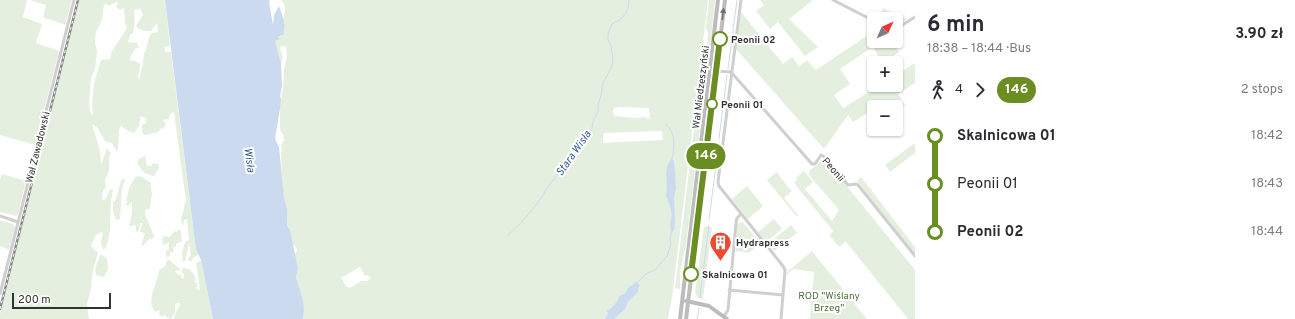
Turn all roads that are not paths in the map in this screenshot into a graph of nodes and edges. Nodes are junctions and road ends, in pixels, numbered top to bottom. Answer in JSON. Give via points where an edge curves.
{"nodes":[{"id":1,"x":74,"y":0,"type":"edge"},
{"id":2,"x":718,"y":0,"type":"edge"},
{"id":3,"x":724,"y":0,"type":"edge"},
{"id":4,"x":742,"y":0,"type":"edge"},
{"id":5,"x":833,"y":0,"type":"edge"},
{"id":6,"x":867,"y":17,"type":"edge"},
{"id":7,"x":915,"y":17,"type":"edge"},
{"id":8,"x":903,"y":25,"type":"edge"},
{"id":9,"x":716,"y":70,"type":"junction"},
{"id":10,"x":731,"y":72,"type":"junction"},
{"id":11,"x":741,"y":214,"type":"junction"},
{"id":12,"x":0,"y":216,"type":"edge"},
{"id":13,"x":18,"y":222,"type":"junction"},
{"id":14,"x":915,"y":256,"type":"edge"},
{"id":15,"x":729,"y":290,"type":"junction"},
{"id":16,"x":0,"y":294,"type":"edge"},
{"id":17,"x":783,"y":295,"type":"junction"},
{"id":18,"x":682,"y":301,"type":"junction"},
{"id":19,"x":688,"y":302,"type":"junction"},
{"id":20,"x":726,"y":318,"type":"edge"},
{"id":21,"x":680,"y":319,"type":"edge"},
{"id":22,"x":686,"y":319,"type":"edge"},
{"id":23,"x":781,"y":319,"type":"edge"}],
"edges":[{"from":1,"to":13,"type":"street","name":"Wał Zawadowski"},
{"from":2,"to":18,"type":"main road","name":"Wał Miedzeszyński"},
{"from":9,"to":3,"type":"main road","name":"Wał Miedzeszyński","one_way":true},
{"from":4,"to":10,"type":"street"},
{"from":5,"to":6,"type":"street"},
{"from":7,"to":8,"type":"street"},
{"from":9,"to":10,"type":"street"},
{"from":9,"to":19,"type":"main road","name":"Wał Miedzeszyński"},
{"from":10,"to":11,"type":"street","via":[[718,182]]},
{"from":10,"to":14,"type":"street","name":"Peonii","via":[[812,164],[823,156],[847,184],[858,185]]},
{"from":11,"to":15,"type":"street","via":[[736,223]]},
{"from":11,"to":17,"type":"street","via":[[783,266]]},
{"from":12,"to":13,"type":"street"},
{"from":13,"to":16,"type":"street","name":"Wał Zawadowski"},
{"from":15,"to":17,"type":"street"},
{"from":15,"to":20,"type":"street"},
{"from":17,"to":23,"type":"street"},
{"from":18,"to":19,"type":"main road"},
{"from":18,"to":21,"type":"main road","name":"Wał Miedzeszyński"},
{"from":19,"to":20,"type":"main road","via":[[709,306]]},
{"from":19,"to":22,"type":"main road","name":"Wał Miedzeszyński"}]}
